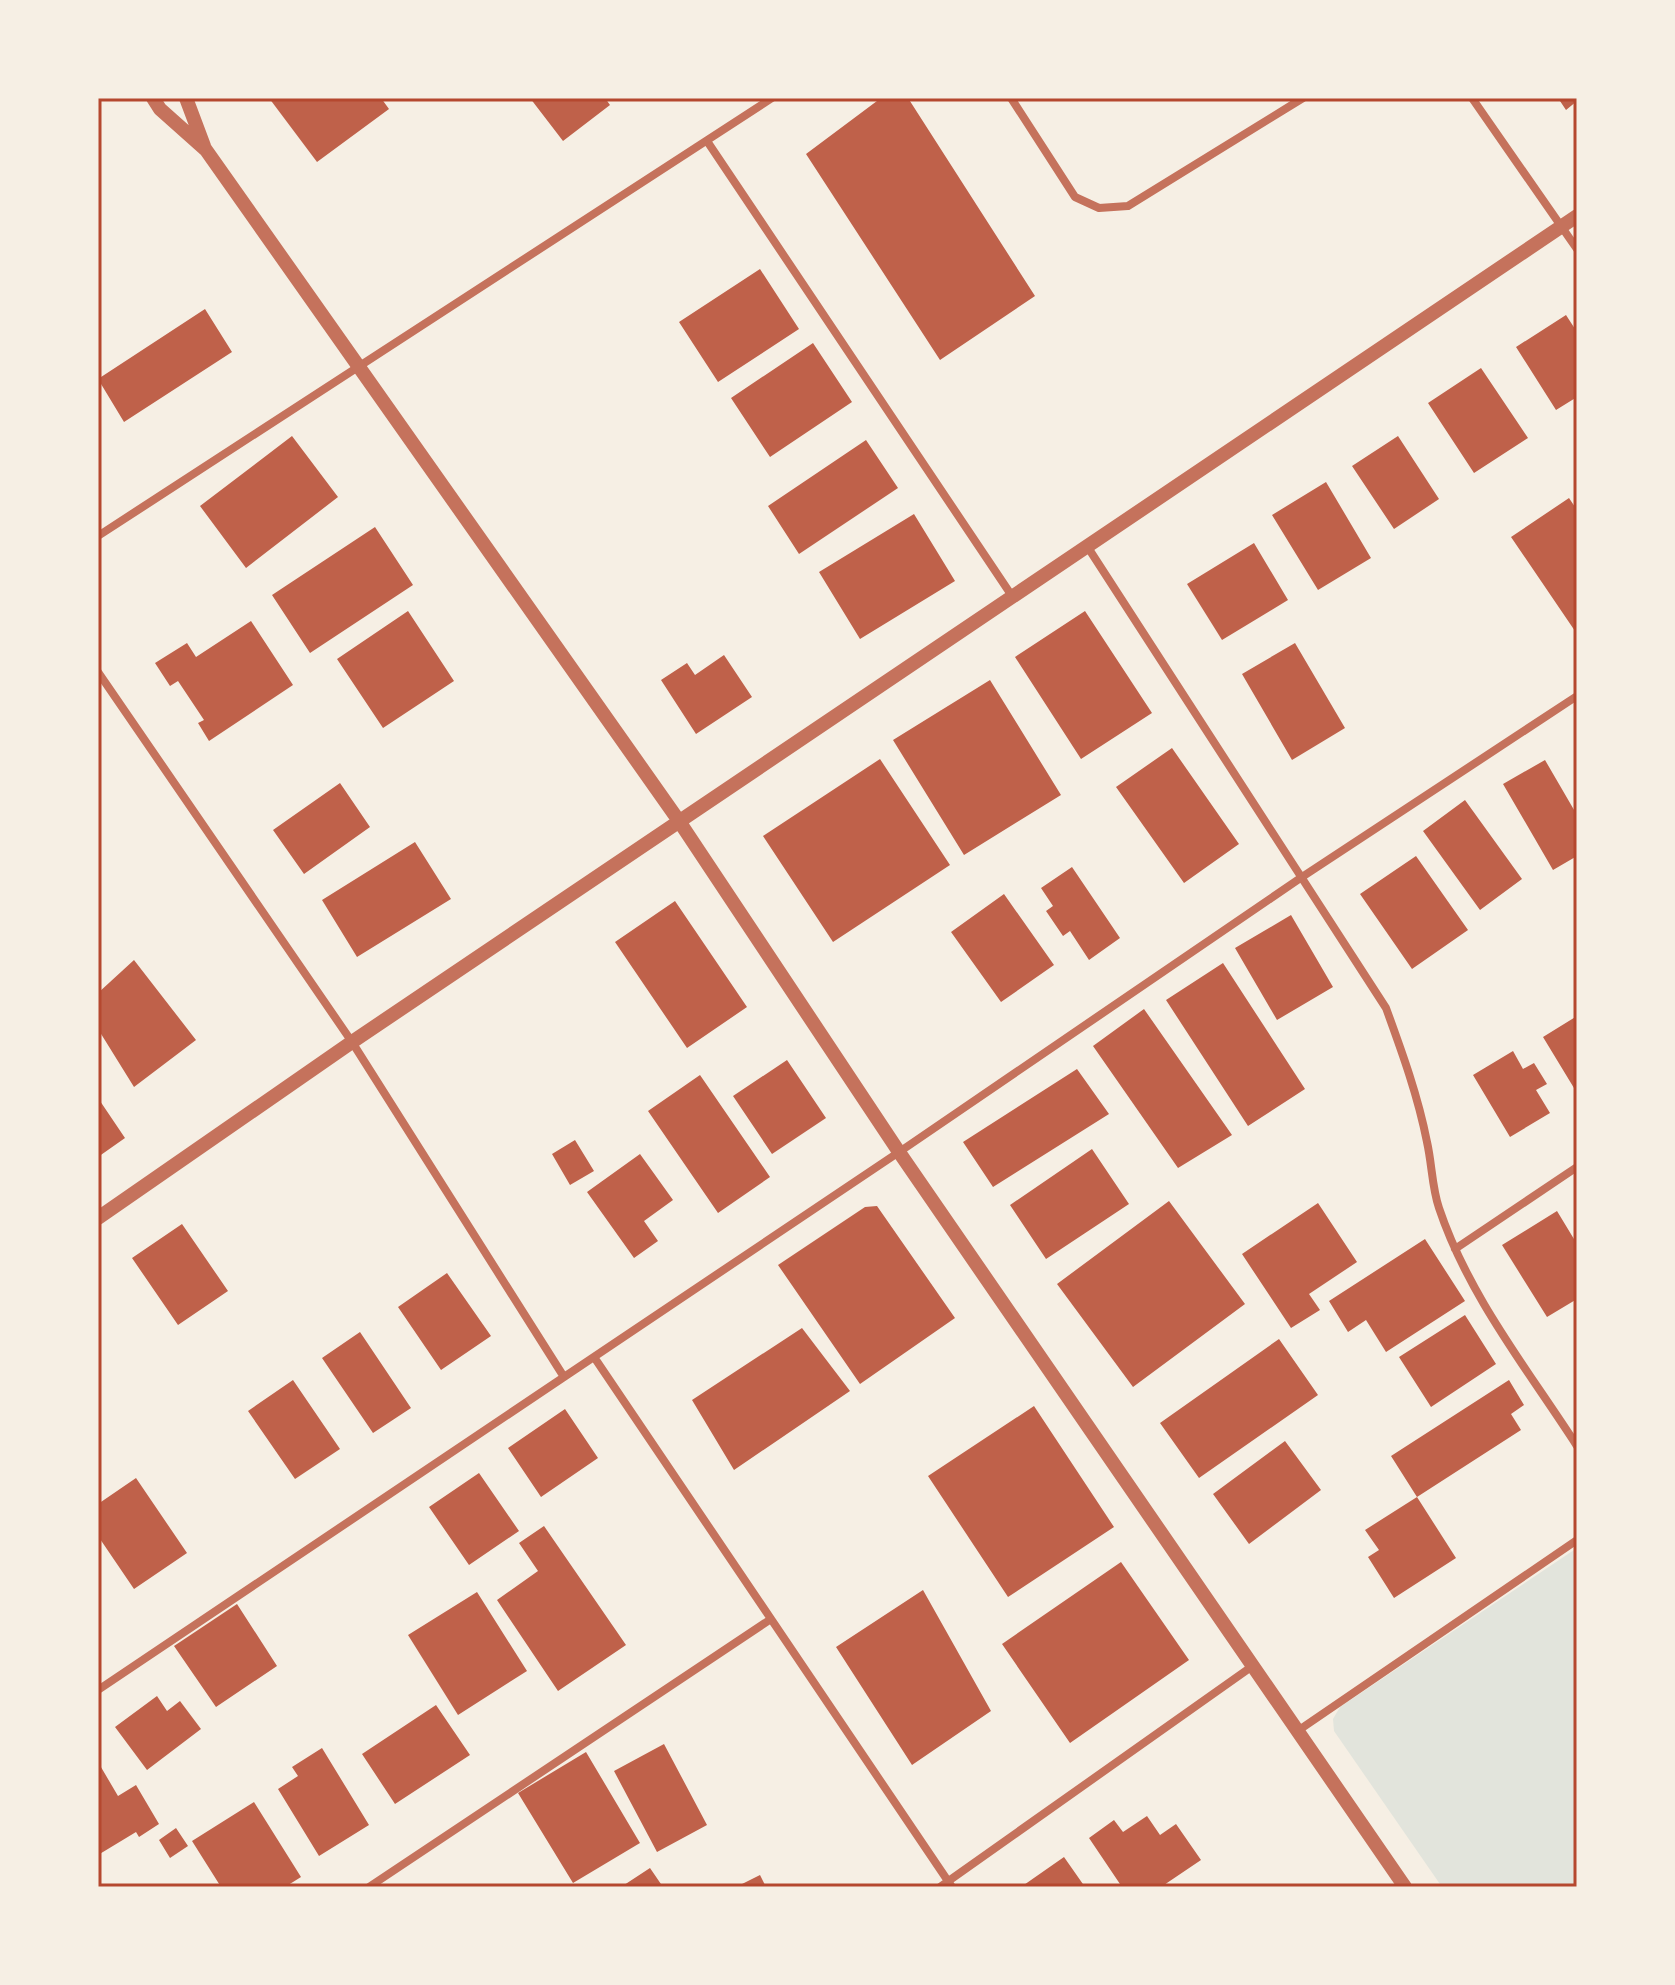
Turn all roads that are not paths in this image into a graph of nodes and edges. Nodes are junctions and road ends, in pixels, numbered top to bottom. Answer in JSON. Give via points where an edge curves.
{"nodes":[{"id":1,"x":153,"y":98,"type":"edge"},
{"id":2,"x":186,"y":98,"type":"edge"},
{"id":3,"x":772,"y":98,"type":"edge"},
{"id":4,"x":1011,"y":98,"type":"edge"},
{"id":5,"x":1303,"y":98,"type":"edge"},
{"id":6,"x":1472,"y":98,"type":"edge"},
{"id":7,"x":707,"y":141,"type":"junction"},
{"id":8,"x":206,"y":150,"type":"junction"},
{"id":9,"x":1577,"y":216,"type":"edge"},
{"id":10,"x":1562,"y":226,"type":"junction"},
{"id":11,"x":1577,"y":249,"type":"edge"},
{"id":12,"x":357,"y":366,"type":"junction"},
{"id":13,"x":98,"y":536,"type":"edge"},
{"id":14,"x":1087,"y":546,"type":"junction"},
{"id":15,"x":1012,"y":596,"type":"junction"},
{"id":16,"x":98,"y":672,"type":"edge"},
{"id":17,"x":1577,"y":696,"type":"edge"},
{"id":18,"x":679,"y":821,"type":"junction"},
{"id":19,"x":1302,"y":877,"type":"junction"},
{"id":20,"x":352,"y":1042,"type":"junction"},
{"id":21,"x":899,"y":1152,"type":"junction"},
{"id":22,"x":1577,"y":1167,"type":"edge"},
{"id":23,"x":98,"y":1218,"type":"edge"},
{"id":24,"x":1455,"y":1249,"type":"junction"},
{"id":25,"x":594,"y":1357,"type":"junction"},
{"id":26,"x":564,"y":1377,"type":"junction"},
{"id":27,"x":1577,"y":1446,"type":"edge"},
{"id":28,"x":1577,"y":1540,"type":"edge"},
{"id":29,"x":771,"y":1619,"type":"junction"},
{"id":30,"x":1254,"y":1665,"type":"junction"},
{"id":31,"x":98,"y":1690,"type":"edge"},
{"id":32,"x":1299,"y":1730,"type":"junction"},
{"id":33,"x":946,"y":1885,"type":"edge"},
{"id":34,"x":369,"y":1887,"type":"edge"},
{"id":35,"x":1405,"y":1887,"type":"edge"}],
"edges":[{"from":1,"to":8,"type":"street"},
{"from":2,"to":8,"type":"street"},
{"from":3,"to":7,"type":"street"},
{"from":4,"to":5,"type":"street","via":[[1075,197],[1099,208],[1128,206]]},
{"from":6,"to":10,"type":"street"},
{"from":7,"to":12,"type":"street"},
{"from":7,"to":15,"type":"street"},
{"from":8,"to":12,"type":"street"},
{"from":9,"to":10,"type":"street"},
{"from":10,"to":11,"type":"street"},
{"from":10,"to":14,"type":"street"},
{"from":12,"to":13,"type":"street"},
{"from":12,"to":18,"type":"street"},
{"from":14,"to":15,"type":"street"},
{"from":14,"to":19,"type":"street"},
{"from":15,"to":18,"type":"street"},
{"from":16,"to":20,"type":"street"},
{"from":17,"to":19,"type":"street"},
{"from":18,"to":20,"type":"street"},
{"from":18,"to":21,"type":"street"},
{"from":19,"to":21,"type":"street"},
{"from":19,"to":24,"type":"street","via":[[1386,1008],[1410,1073],[1438,1205]]},
{"from":20,"to":23,"type":"street"},
{"from":20,"to":26,"type":"street"},
{"from":21,"to":25,"type":"street"},
{"from":21,"to":30,"type":"street"},
{"from":22,"to":24,"type":"street"},
{"from":24,"to":27,"type":"street"},
{"from":25,"to":26,"type":"street"},
{"from":25,"to":29,"type":"street"},
{"from":26,"to":31,"type":"street"},
{"from":28,"to":32,"type":"street"},
{"from":29,"to":33,"type":"street"},
{"from":29,"to":34,"type":"street"},
{"from":30,"to":32,"type":"street"},
{"from":30,"to":33,"type":"street"},
{"from":32,"to":35,"type":"street"}]}
